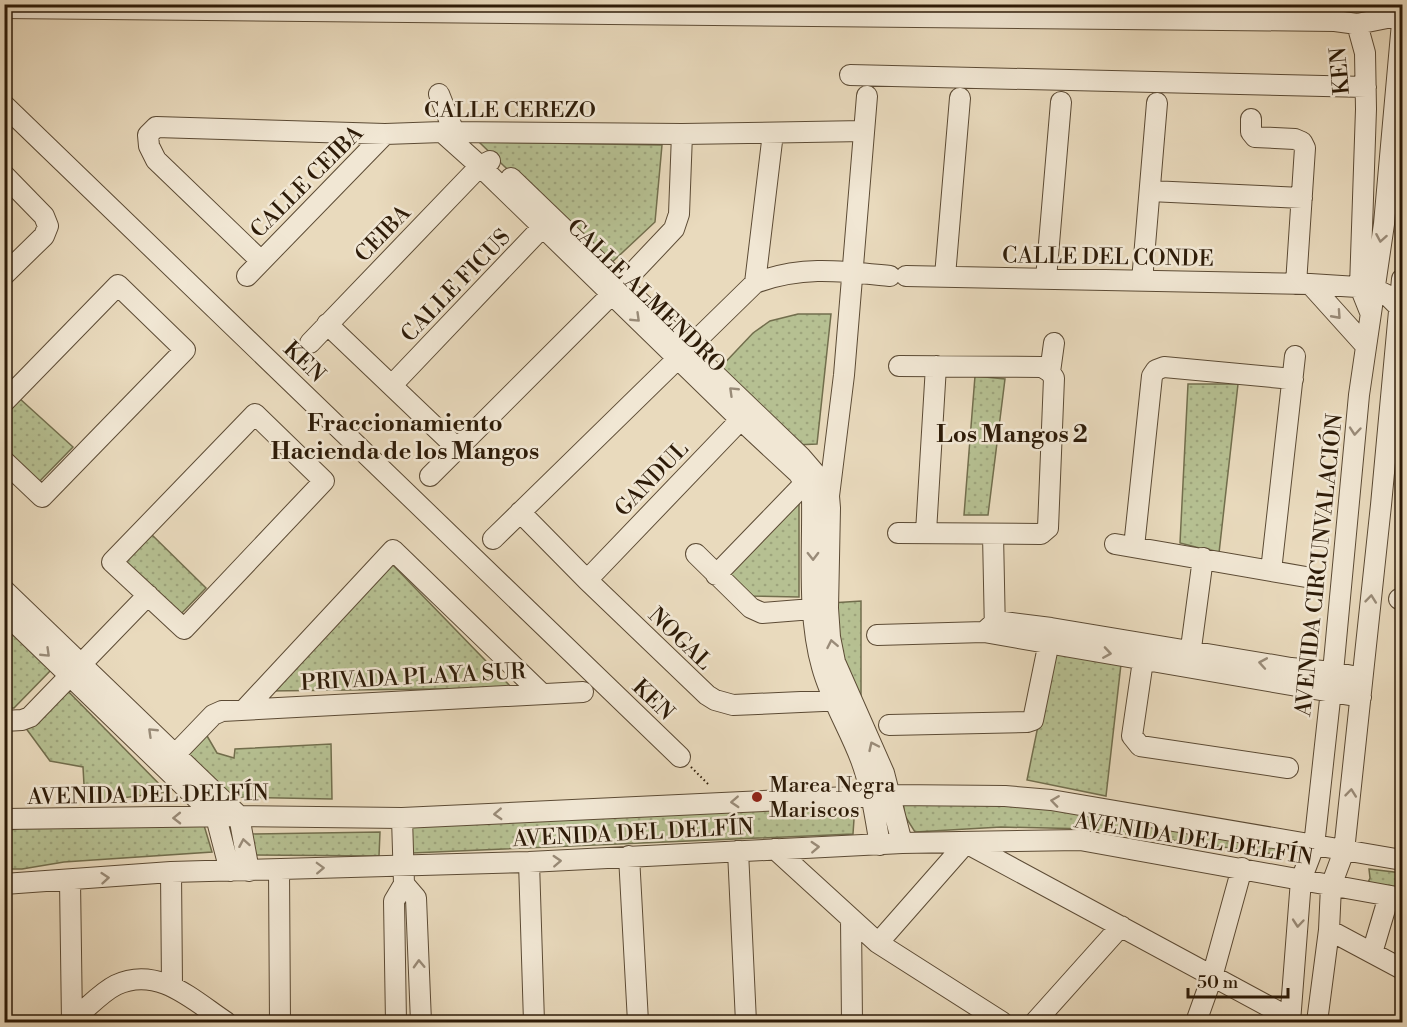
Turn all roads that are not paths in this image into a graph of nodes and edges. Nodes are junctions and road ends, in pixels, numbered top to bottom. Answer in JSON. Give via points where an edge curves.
{"nodes":[{"id":1,"x":4,"y":8,"type":"edge"},
{"id":2,"x":1402,"y":15,"type":"edge"},
{"id":3,"x":1402,"y":23,"type":"edge"},
{"id":4,"x":1357,"y":24,"type":"junction"},
{"id":5,"x":850,"y":75,"type":"dead end"},
{"id":6,"x":1366,"y":87,"type":"junction"},
{"id":7,"x":439,"y":94,"type":"dead end"},
{"id":8,"x":867,"y":96,"type":"dead end"},
{"id":9,"x":960,"y":98,"type":"dead end"},
{"id":10,"x":1061,"y":102,"type":"dead end"},
{"id":11,"x":1157,"y":103,"type":"dead end"},
{"id":12,"x":4,"y":105,"type":"edge"},
{"id":13,"x":1251,"y":119,"type":"dead end"},
{"id":14,"x":156,"y":127,"type":"joint"},
{"id":15,"x":864,"y":131,"type":"junction"},
{"id":16,"x":453,"y":132,"type":"junction"},
{"id":17,"x":773,"y":133,"type":"junction"},
{"id":18,"x":386,"y":134,"type":"junction"},
{"id":19,"x":682,"y":134,"type":"junction"},
{"id":20,"x":486,"y":163,"type":"junction"},
{"id":21,"x":4,"y":175,"type":"edge"},
{"id":22,"x":1150,"y":191,"type":"junction"},
{"id":23,"x":1302,"y":198,"type":"junction"},
{"id":24,"x":548,"y":223,"type":"junction"},
{"id":25,"x":261,"y":261,"type":"junction"},
{"id":26,"x":853,"y":272,"type":"junction"},
{"id":27,"x":4,"y":275,"type":"edge"},
{"id":28,"x":247,"y":276,"type":"dead end"},
{"id":29,"x":945,"y":276,"type":"junction"},
{"id":30,"x":1046,"y":279,"type":"junction"},
{"id":31,"x":1402,"y":279,"type":"edge"},
{"id":32,"x":1142,"y":281,"type":"junction"},
{"id":33,"x":755,"y":283,"type":"junction"},
{"id":34,"x":1303,"y":284,"type":"junction"},
{"id":35,"x":1366,"y":288,"type":"junction"},
{"id":36,"x":616,"y":289,"type":"junction"},
{"id":37,"x":1400,"y":308,"type":"junction"},
{"id":38,"x":327,"y":324,"type":"junction"},
{"id":39,"x":310,"y":343,"type":"dead end"},
{"id":40,"x":1054,"y":343,"type":"dead end"},
{"id":41,"x":1365,"y":345,"type":"junction"},
{"id":42,"x":683,"y":354,"type":"junction"},
{"id":43,"x":1295,"y":356,"type":"dead end"},
{"id":44,"x":899,"y":366,"type":"dead end"},
{"id":45,"x":936,"y":366,"type":"junction"},
{"id":46,"x":1050,"y":372,"type":"junction"},
{"id":47,"x":1293,"y":379,"type":"junction"},
{"id":48,"x":392,"y":385,"type":"junction"},
{"id":49,"x":4,"y":402,"type":"edge"},
{"id":50,"x":746,"y":414,"type":"junction"},
{"id":51,"x":836,"y":440,"type":"junction"},
{"id":52,"x":456,"y":448,"type":"junction"},
{"id":53,"x":801,"y":457,"type":"junction"},
{"id":54,"x":7,"y":468,"type":"edge"},
{"id":55,"x":430,"y":476,"type":"dead end"},
{"id":56,"x":815,"y":492,"type":"junction"},
{"id":57,"x":520,"y":512,"type":"junction"},
{"id":58,"x":926,"y":532,"type":"junction"},
{"id":59,"x":898,"y":533,"type":"dead end"},
{"id":60,"x":993,"y":534,"type":"junction"},
{"id":61,"x":493,"y":539,"type":"dead end"},
{"id":62,"x":696,"y":554,"type":"dead end"},
{"id":63,"x":1203,"y":558,"type":"junction"},
{"id":64,"x":1271,"y":571,"type":"junction"},
{"id":65,"x":716,"y":575,"type":"junction"},
{"id":66,"x":1306,"y":577,"type":"dead end"},
{"id":67,"x":586,"y":580,"type":"junction"},
{"id":68,"x":4,"y":590,"type":"edge"},
{"id":69,"x":148,"y":595,"type":"junction"},
{"id":70,"x":821,"y":609,"type":"junction"},
{"id":71,"x":4,"y":612,"type":"edge"},
{"id":72,"x":992,"y":629,"type":"junction"},
{"id":73,"x":877,"y":635,"type":"dead end"},
{"id":74,"x":1050,"y":636,"type":"junction"},
{"id":75,"x":1144,"y":652,"type":"junction"},
{"id":76,"x":1189,"y":658,"type":"junction"},
{"id":77,"x":75,"y":670,"type":"junction"},
{"id":78,"x":1333,"y":672,"type":"junction"},
{"id":79,"x":1290,"y":676,"type":"junction"},
{"id":80,"x":1362,"y":688,"type":"junction"},
{"id":81,"x":583,"y":692,"type":"dead end"},
{"id":82,"x":1330,"y":692,"type":"junction"},
{"id":83,"x":542,"y":694,"type":"junction"},
{"id":84,"x":842,"y":700,"type":"junction"},
{"id":85,"x":245,"y":709,"type":"junction"},
{"id":86,"x":4,"y":721,"type":"edge"},
{"id":87,"x":889,"y":725,"type":"dead end"},
{"id":88,"x":680,"y":757,"type":"road end"},
{"id":89,"x":169,"y":760,"type":"junction"},
{"id":90,"x":1288,"y":768,"type":"dead end"},
{"id":91,"x":881,"y":795,"type":"junction"},
{"id":92,"x":239,"y":816,"type":"junction"},
{"id":93,"x":216,"y":817,"type":"junction"},
{"id":94,"x":402,"y":818,"type":"junction"},
{"id":95,"x":4,"y":819,"type":"edge"},
{"id":96,"x":902,"y":843,"type":"junction"},
{"id":97,"x":966,"y":843,"type":"junction"},
{"id":98,"x":880,"y":845,"type":"junction"},
{"id":99,"x":1314,"y":846,"type":"junction"},
{"id":100,"x":775,"y":849,"type":"junction"},
{"id":101,"x":738,"y":851,"type":"junction"},
{"id":102,"x":1344,"y":851,"type":"junction"},
{"id":103,"x":629,"y":856,"type":"junction"},
{"id":104,"x":1402,"y":860,"type":"edge"},
{"id":105,"x":529,"y":862,"type":"junction"},
{"id":106,"x":1242,"y":868,"type":"junction"},
{"id":107,"x":279,"y":870,"type":"junction"},
{"id":108,"x":239,"y":871,"type":"junction"},
{"id":109,"x":171,"y":872,"type":"junction"},
{"id":110,"x":404,"y":875,"type":"junction"},
{"id":111,"x":1301,"y":879,"type":"junction"},
{"id":112,"x":70,"y":881,"type":"junction"},
{"id":113,"x":4,"y":884,"type":"edge"},
{"id":114,"x":1331,"y":886,"type":"junction"},
{"id":115,"x":1396,"y":897,"type":"edge"},
{"id":116,"x":851,"y":919,"type":"junction"},
{"id":117,"x":1122,"y":926,"type":"junction"},
{"id":118,"x":1329,"y":930,"type":"junction"},
{"id":119,"x":878,"y":943,"type":"junction"},
{"id":120,"x":1372,"y":953,"type":"junction"},
{"id":121,"x":1402,"y":969,"type":"edge"},
{"id":122,"x":1212,"y":976,"type":"junction"},
{"id":123,"x":172,"y":986,"type":"junction"},
{"id":124,"x":1290,"y":1020,"type":"edge"},
{"id":125,"x":72,"y":1021,"type":"edge"},
{"id":126,"x":226,"y":1023,"type":"edge"},
{"id":127,"x":280,"y":1023,"type":"edge"},
{"id":128,"x":396,"y":1023,"type":"edge"},
{"id":129,"x":421,"y":1023,"type":"edge"},
{"id":130,"x":534,"y":1023,"type":"edge"},
{"id":131,"x":638,"y":1023,"type":"edge"},
{"id":132,"x":746,"y":1023,"type":"edge"},
{"id":133,"x":852,"y":1023,"type":"edge"},
{"id":134,"x":1002,"y":1023,"type":"edge"},
{"id":135,"x":1035,"y":1023,"type":"edge"},
{"id":136,"x":1196,"y":1023,"type":"edge"},
{"id":137,"x":1317,"y":1023,"type":"edge"}],
"edges":[{"from":1,"to":4,"type":"street","name":"KEN"},
{"from":2,"to":4,"type":"street"},
{"from":3,"to":35,"type":"street","name":"AVENIDA CIRCUNVALACIÓN","one_way":true,"via":[[1389,180]]},
{"from":4,"to":6,"type":"street","name":"KEN","via":[[1365,53]]},
{"from":5,"to":6,"type":"street"},
{"from":6,"to":35,"type":"street","name":"KEN"},
{"from":7,"to":16,"type":"street","name":"CALLE ALMENDRO"},
{"from":8,"to":15,"type":"street"},
{"from":9,"to":29,"type":"street"},
{"from":10,"to":30,"type":"street"},
{"from":11,"to":22,"type":"street"},
{"from":12,"to":88,"type":"street","name":"KEN"},
{"from":13,"to":23,"type":"street","via":[[1255,137],[1302,142]]},
{"from":14,"to":18,"type":"street","name":"CALLE CEREZO"},
{"from":14,"to":25,"type":"street","name":"CALLE CEIBA","via":[[148,135],[156,160]]},
{"from":15,"to":17,"type":"street","name":"CALLE CEREZO"},
{"from":15,"to":26,"type":"street"},
{"from":16,"to":18,"type":"street","name":"CALLE CEREZO"},
{"from":16,"to":19,"type":"street","name":"CALLE CEREZO"},
{"from":16,"to":20,"type":"street","name":"CALLE ALMENDRO"},
{"from":17,"to":19,"type":"street","name":"CALLE CEREZO"},
{"from":17,"to":33,"type":"street"},
{"from":18,"to":25,"type":"street","name":"CALLE CEIBA"},
{"from":19,"to":36,"type":"street","via":[[679,214],[674,230]]},
{"from":20,"to":24,"type":"street","name":"CALLE ALMENDRO"},
{"from":20,"to":38,"type":"street","name":"CEIBA"},
{"from":21,"to":27,"type":"street","via":[[44,216],[48,226],[44,236]]},
{"from":22,"to":23,"type":"street"},
{"from":22,"to":32,"type":"street"},
{"from":23,"to":34,"type":"street"},
{"from":24,"to":36,"type":"street","name":"CALLE ALMENDRO"},
{"from":24,"to":48,"type":"street","name":"CALLE FICUS"},
{"from":25,"to":28,"type":"street","name":"CALLE CEIBA"},
{"from":26,"to":29,"type":"street","name":"CALLE DEL CONDE"},
{"from":26,"to":33,"type":"street","name":"CALLE DEL CONDE","via":[[778,274]]},
{"from":26,"to":51,"type":"street"},
{"from":29,"to":30,"type":"street","name":"CALLE DEL CONDE"},
{"from":30,"to":32,"type":"street","name":"CALLE DEL CONDE"},
{"from":31,"to":37,"type":"street"},
{"from":32,"to":34,"type":"street","name":"CALLE DEL CONDE"},
{"from":33,"to":42,"type":"street"},
{"from":34,"to":35,"type":"street"},
{"from":34,"to":41,"type":"street","one_way":true},
{"from":35,"to":37,"type":"street","via":[[1387,295]]},
{"from":35,"to":41,"type":"street","name":"AVENIDA CIRCUNVALACIÓN","via":[[1370,312]]},
{"from":36,"to":42,"type":"street","name":"CALLE ALMENDRO"},
{"from":36,"to":52,"type":"street"},
{"from":80,"to":37,"type":"street","one_way":true},
{"from":38,"to":39,"type":"street","name":"CEIBA"},
{"from":38,"to":48,"type":"street"},
{"from":40,"to":46,"type":"street"},
{"from":41,"to":78,"type":"street","name":"AVENIDA CIRCUNVALACIÓN","one_way":true},
{"from":42,"to":50,"type":"street","name":"CALLE ALMENDRO"},
{"from":42,"to":57,"type":"street"},
{"from":43,"to":47,"type":"street"},
{"from":44,"to":45,"type":"street"},
{"from":45,"to":46,"type":"street","via":[[1042,367]]},
{"from":45,"to":58,"type":"street"},
{"from":46,"to":60,"type":"street","via":[[1054,378],[1048,528],[1041,534]]},
{"from":47,"to":63,"type":"street","via":[[1164,368],[1152,376],[1125,546]]},
{"from":47,"to":64,"type":"street"},
{"from":48,"to":52,"type":"street"},
{"from":49,"to":54,"type":"street","via":[[118,285],[186,350],[42,497]]},
{"from":50,"to":53,"type":"street","name":"CALLE ALMENDRO"},
{"from":50,"to":56,"type":"street","name":"CALLE ALMENDRO"},
{"from":50,"to":67,"type":"street","name":"GANDUL"},
{"from":51,"to":53,"type":"street","via":[[811,456]]},
{"from":51,"to":56,"type":"street"},
{"from":52,"to":55,"type":"street"},
{"from":53,"to":56,"type":"street","name":"CALLE ALMENDRO","via":[[820,479]]},
{"from":56,"to":65,"type":"street"},
{"from":56,"to":70,"type":"street"},
{"from":57,"to":61,"type":"street"},
{"from":57,"to":67,"type":"street","name":"NOGAL"},
{"from":58,"to":59,"type":"street"},
{"from":58,"to":60,"type":"street"},
{"from":60,"to":72,"type":"street"},
{"from":62,"to":65,"type":"street"},
{"from":63,"to":64,"type":"street"},
{"from":63,"to":76,"type":"street"},
{"from":64,"to":66,"type":"street"},
{"from":65,"to":70,"type":"street","via":[[751,608],[762,613]]},
{"from":67,"to":84,"type":"street","name":"NOGAL","via":[[715,700],[733,705]]},
{"from":68,"to":77,"type":"street"},
{"from":69,"to":69,"type":"street","via":[[184,629],[324,481],[255,414],[112,562]]},
{"from":69,"to":77,"type":"street"},
{"from":70,"to":84,"type":"street"},
{"from":71,"to":77,"type":"street","one_way":true},
{"from":72,"to":73,"type":"street"},
{"from":72,"to":74,"type":"street"},
{"from":74,"to":75,"type":"street"},
{"from":74,"to":87,"type":"street","via":[[1034,720]]},
{"from":75,"to":76,"type":"street"},
{"from":75,"to":90,"type":"street","via":[[1132,736],[1140,746]]},
{"from":76,"to":79,"type":"street"},
{"from":77,"to":86,"type":"street","via":[[30,717]]},
{"from":77,"to":89,"type":"street"},
{"from":78,"to":79,"type":"street"},
{"from":78,"to":80,"type":"street"},
{"from":78,"to":82,"type":"street","name":"AVENIDA CIRCUNVALACIÓN"},
{"from":79,"to":82,"type":"street"},
{"from":80,"to":82,"type":"street"},
{"from":102,"to":80,"type":"street","one_way":true},
{"from":81,"to":83,"type":"street","name":"PRIVADA PLAYA SUR"},
{"from":82,"to":99,"type":"street","name":"AVENIDA CIRCUNVALACIÓN"},
{"from":83,"to":85,"type":"street","name":"PRIVADA PLAYA SUR"},
{"from":83,"to":85,"type":"street","name":"PRIVADA PLAYA SUR","via":[[393,550]]},
{"from":84,"to":91,"type":"street","via":[[876,752]]},
{"from":85,"to":89,"type":"street","name":"PRIVADA PLAYA SUR","via":[[213,714]]},
{"from":89,"to":92,"type":"street"},
{"from":89,"to":93,"type":"street"},
{"from":91,"to":94,"type":"street","name":"AVENIDA DEL DELFÍN","one_way":true},
{"from":91,"to":96,"type":"street"},
{"from":91,"to":98,"type":"street"},
{"from":99,"to":91,"type":"street","name":"AVENIDA DEL DELFÍN","one_way":true,"via":[[1051,800]]},
{"from":92,"to":93,"type":"street","name":"AVENIDA DEL DELFÍN"},
{"from":92,"to":94,"type":"street","name":"AVENIDA DEL DELFÍN"},
{"from":108,"to":92,"type":"street","one_way":true},
{"from":93,"to":95,"type":"street","name":"AVENIDA DEL DELFÍN","one_way":true},
{"from":93,"to":108,"type":"street"},
{"from":94,"to":110,"type":"street"},
{"from":96,"to":97,"type":"street","name":"AVENIDA DEL DELFÍN"},
{"from":96,"to":98,"type":"street","name":"AVENIDA DEL DELFÍN"},
{"from":97,"to":106,"type":"street","name":"AVENIDA DEL DELFÍN","via":[[1080,840]]},
{"from":97,"to":117,"type":"street"},
{"from":97,"to":119,"type":"street"},
{"from":100,"to":98,"type":"street","name":"AVENIDA DEL DELFÍN","one_way":true},
{"from":99,"to":102,"type":"street","name":"AVENIDA DEL DELFÍN"},
{"from":99,"to":111,"type":"street","name":"AVENIDA CIRCUNVALACIÓN"},
{"from":100,"to":101,"type":"street","name":"AVENIDA DEL DELFÍN"},
{"from":100,"to":116,"type":"street"},
{"from":101,"to":103,"type":"street","name":"AVENIDA DEL DELFÍN"},
{"from":101,"to":132,"type":"street"},
{"from":102,"to":104,"type":"street","name":"AVENIDA DEL DELFÍN"},
{"from":102,"to":114,"type":"street"},
{"from":105,"to":103,"type":"street","name":"AVENIDA DEL DELFÍN","one_way":true},
{"from":103,"to":131,"type":"street"},
{"from":105,"to":110,"type":"street","name":"AVENIDA DEL DELFÍN"},
{"from":105,"to":130,"type":"street"},
{"from":106,"to":111,"type":"street","name":"AVENIDA DEL DELFÍN"},
{"from":106,"to":122,"type":"street"},
{"from":107,"to":108,"type":"street","name":"AVENIDA DEL DELFÍN"},
{"from":107,"to":110,"type":"street","name":"AVENIDA DEL DELFÍN","one_way":true},
{"from":107,"to":127,"type":"street"},
{"from":108,"to":109,"type":"street","name":"AVENIDA DEL DELFÍN"},
{"from":112,"to":109,"type":"street","name":"AVENIDA DEL DELFÍN","one_way":true},
{"from":109,"to":123,"type":"street"},
{"from":110,"to":128,"type":"street","via":[[394,901]]},
{"from":129,"to":110,"type":"street","one_way":true,"via":[[416,898]]},
{"from":111,"to":114,"type":"street","name":"AVENIDA DEL DELFÍN"},
{"from":111,"to":124,"type":"street","name":"AVENIDA CIRCUNVALACIÓN","one_way":true},
{"from":112,"to":113,"type":"street","name":"AVENIDA DEL DELFÍN"},
{"from":112,"to":125,"type":"street"},
{"from":114,"to":115,"type":"street","name":"AVENIDA DEL DELFÍN"},
{"from":114,"to":118,"type":"street"},
{"from":115,"to":120,"type":"street"},
{"from":116,"to":119,"type":"street"},
{"from":116,"to":133,"type":"street"},
{"from":117,"to":122,"type":"street"},
{"from":117,"to":135,"type":"street"},
{"from":118,"to":120,"type":"street"},
{"from":118,"to":137,"type":"street"},
{"from":119,"to":134,"type":"street"},
{"from":120,"to":121,"type":"street"},
{"from":122,"to":124,"type":"street"},
{"from":122,"to":136,"type":"street"},
{"from":123,"to":125,"type":"street","via":[[156,980],[134,979],[116,985]]},
{"from":123,"to":126,"type":"street"}]}
